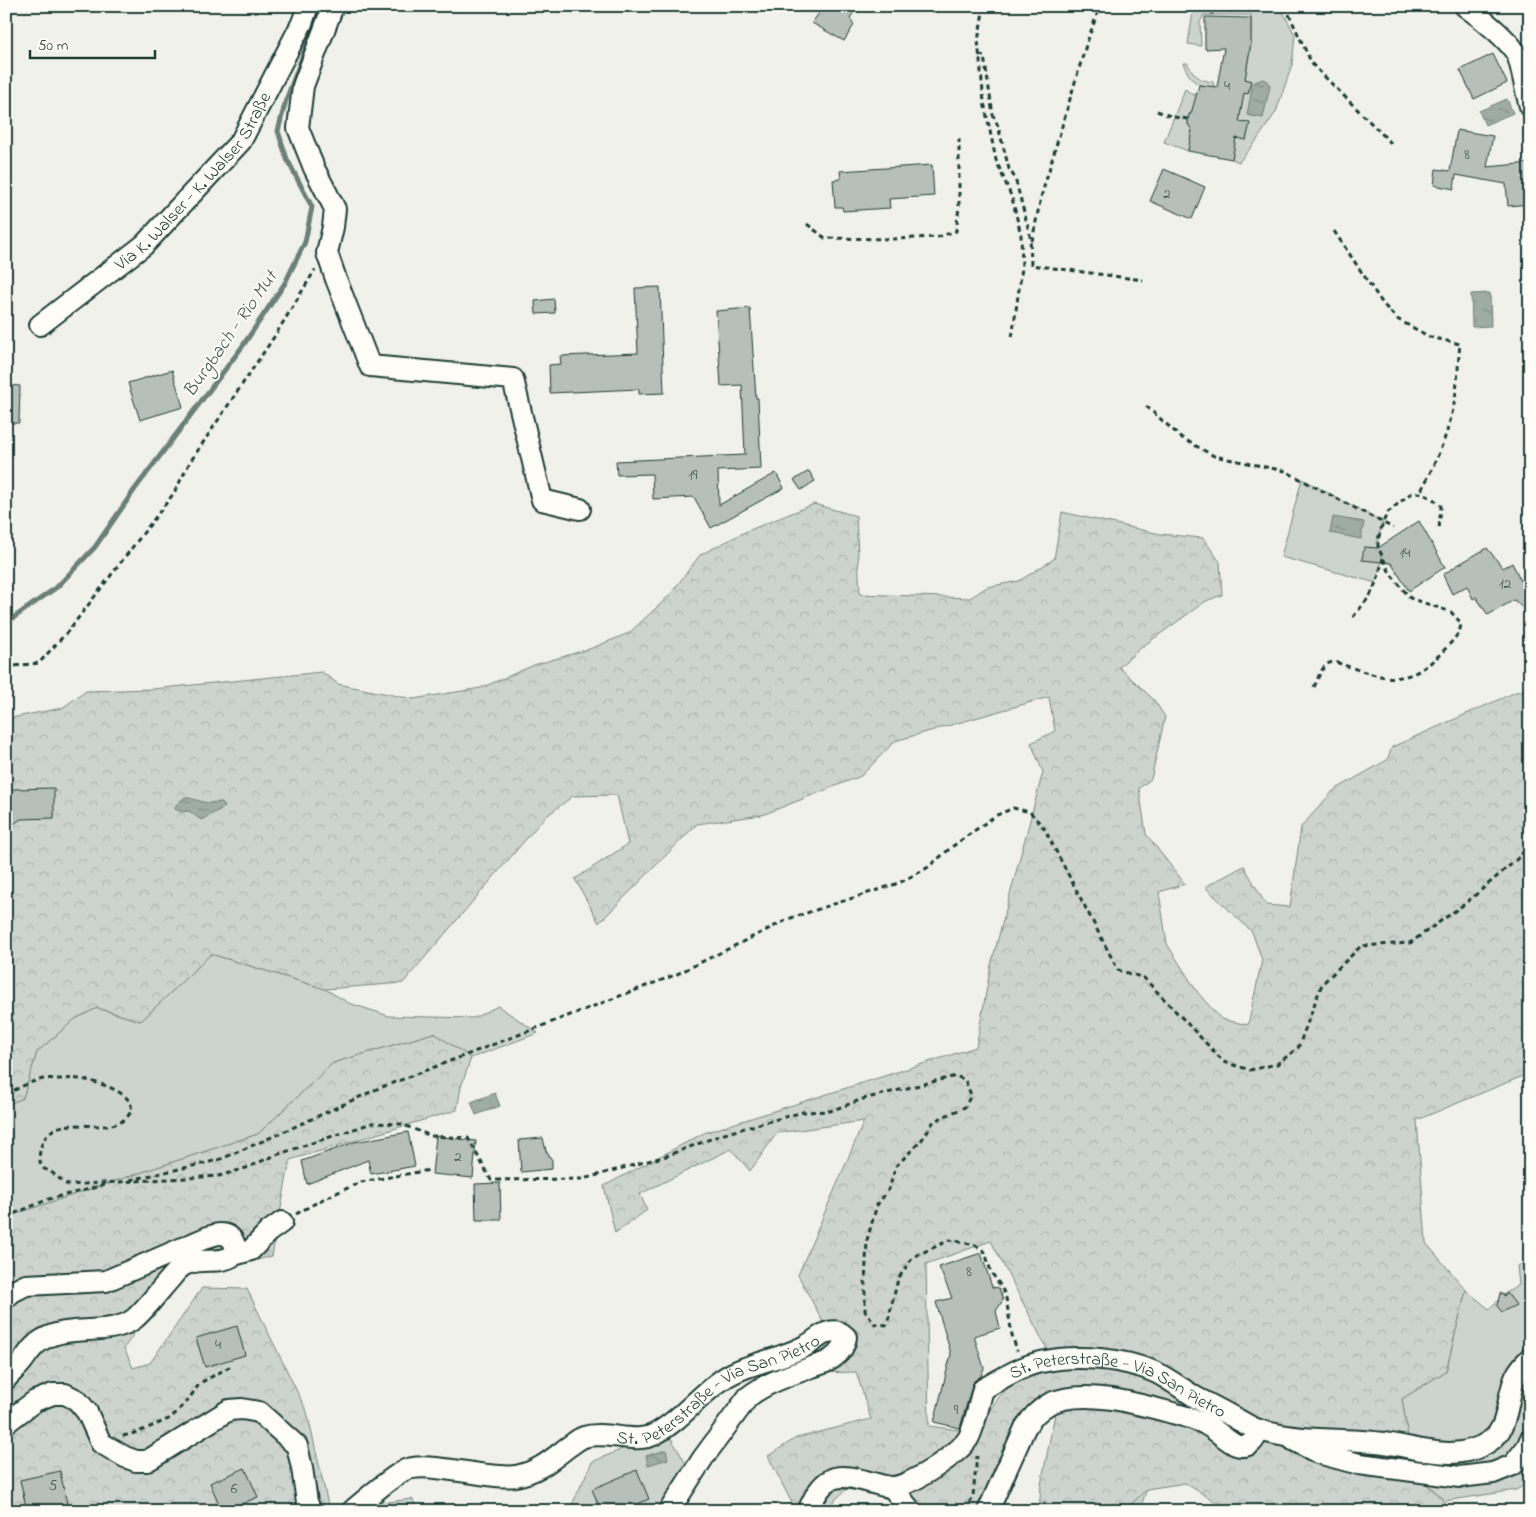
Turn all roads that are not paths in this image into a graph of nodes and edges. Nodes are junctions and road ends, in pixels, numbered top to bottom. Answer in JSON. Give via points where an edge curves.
{"nodes":[{"id":1,"x":308,"y":6,"type":"edge"},
{"id":2,"x":332,"y":6,"type":"edge"},
{"id":3,"x":1465,"y":6,"type":"edge"},
{"id":4,"x":1530,"y":106,"type":"edge"},
{"id":5,"x":40,"y":325,"type":"dead end"},
{"id":6,"x":580,"y":508,"type":"dead end"},
{"id":7,"x":282,"y":1222,"type":"road end"},
{"id":8,"x":234,"y":1255,"type":"junction"},
{"id":9,"x":6,"y":1298,"type":"edge"},
{"id":10,"x":1530,"y":1342,"type":"edge"},
{"id":11,"x":1530,"y":1358,"type":"edge"},
{"id":12,"x":1516,"y":1376,"type":"junction"},
{"id":13,"x":6,"y":1379,"type":"edge"},
{"id":14,"x":6,"y":1423,"type":"edge"},
{"id":15,"x":1257,"y":1430,"type":"junction"},
{"id":16,"x":1283,"y":1435,"type":"junction"},
{"id":17,"x":1530,"y":1440,"type":"edge"},
{"id":18,"x":892,"y":1487,"type":"junction"},
{"id":19,"x":311,"y":1511,"type":"edge"},
{"id":20,"x":352,"y":1511,"type":"edge"},
{"id":21,"x":669,"y":1511,"type":"edge"},
{"id":22,"x":808,"y":1511,"type":"edge"},
{"id":23,"x":911,"y":1511,"type":"edge"},
{"id":24,"x":988,"y":1511,"type":"edge"}],
"edges":[{"from":1,"to":5,"type":"street","name":"Via K. Walser - K. Walser Straße","via":[[241,141],[144,245]]},
{"from":2,"to":6,"type":"street","via":[[303,86],[298,128],[334,209],[328,253],[370,366],[513,378],[542,500]]},
{"from":3,"to":4,"type":"street","via":[[1482,18],[1517,55]]},
{"from":7,"to":8,"type":"street","via":[[251,1250]]},
{"from":8,"to":9,"type":"street","via":[[234,1240],[229,1235],[220,1234],[106,1281],[26,1285]]},
{"from":8,"to":13,"type":"street","via":[[224,1260],[186,1264],[134,1318],[120,1327],[70,1331],[41,1340]]},
{"from":10,"to":12,"type":"street"},
{"from":11,"to":12,"type":"street","name":"St. Peterstraße - Via San Pietro"},
{"from":12,"to":16,"type":"street","name":"St. Peterstraße - Via San Pietro","via":[[1497,1435],[1482,1446],[1458,1454]]},
{"from":14,"to":19,"type":"street","via":[[35,1401],[53,1394],[65,1394],[77,1400],[87,1412],[102,1443],[125,1457],[147,1461],[229,1410],[259,1412],[297,1446]]},
{"from":15,"to":16,"type":"street","name":"St. Peterstraße - Via San Pietro"},
{"from":15,"to":18,"type":"street","name":"St. Peterstraße - Via San Pietro","via":[[1157,1373],[1130,1363],[1059,1359],[1023,1368],[983,1389],[969,1438],[940,1464],[910,1482]]},
{"from":15,"to":24,"type":"street","name":"St. Peterstraße - Via San Pietro","via":[[1252,1442],[1246,1446],[1236,1445],[1205,1423],[1125,1401],[1091,1398],[1050,1403],[1032,1417],[1025,1428]]},
{"from":16,"to":17,"type":"street","via":[[1318,1453],[1359,1464],[1460,1477],[1493,1473],[1512,1466]]},
{"from":18,"to":22,"type":"street","via":[[836,1477],[823,1486]]},
{"from":18,"to":23,"type":"street"},
{"from":20,"to":21,"type":"street","name":"St. Peterstraße - Via San Pietro","via":[[404,1470],[429,1468],[515,1476],[543,1467],[584,1437],[650,1437],[733,1372],[793,1352],[823,1333],[842,1332],[846,1337],[845,1344],[834,1358],[777,1380],[748,1397]]}]}
